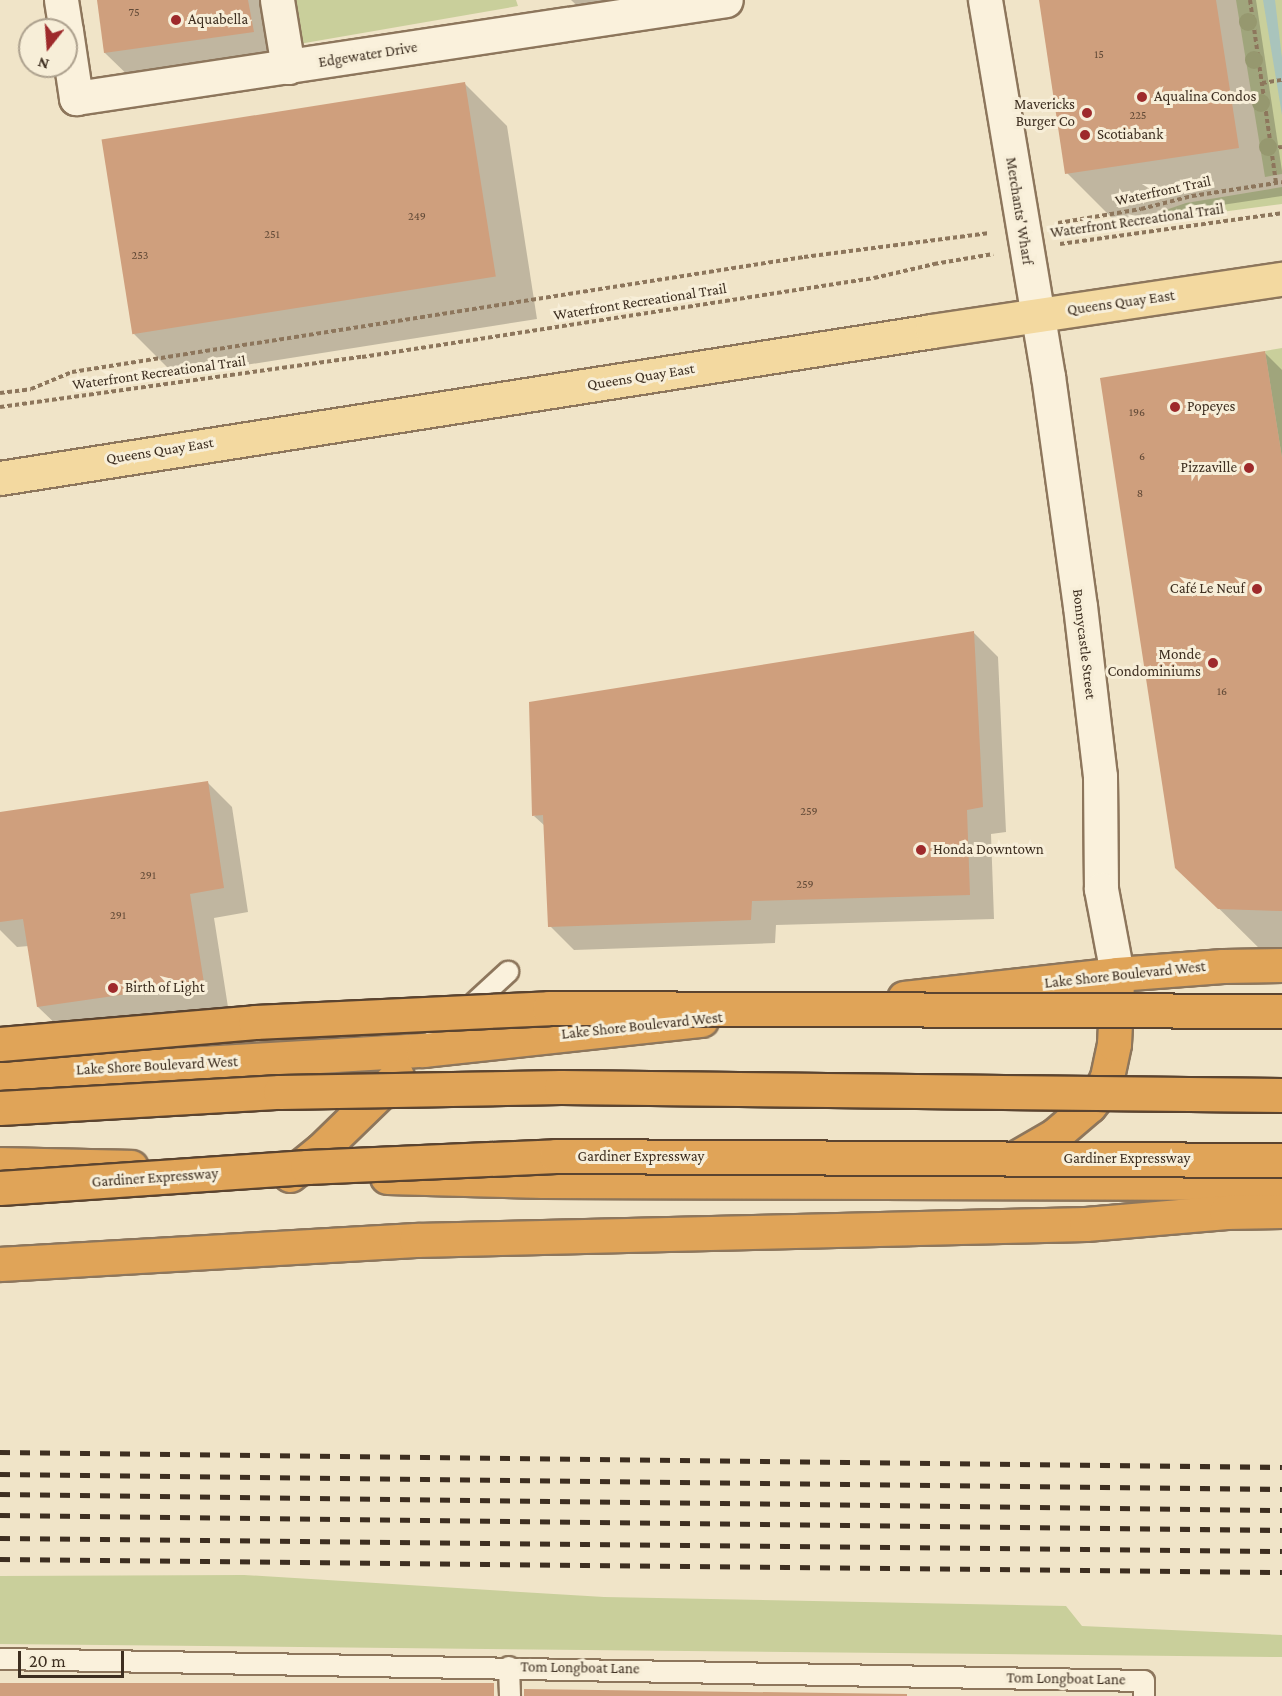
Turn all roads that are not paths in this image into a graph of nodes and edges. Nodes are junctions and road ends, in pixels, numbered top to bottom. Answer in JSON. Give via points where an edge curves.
{"nodes":[{"id":1,"x":61,"y":0,"type":"edge"},
{"id":2,"x":277,"y":0,"type":"edge"},
{"id":3,"x":726,"y":0,"type":"edge"},
{"id":4,"x":985,"y":0,"type":"edge"},
{"id":5,"x":64,"y":18,"type":"edge"},
{"id":6,"x":288,"y":67,"type":"junction"},
{"id":7,"x":73,"y":78,"type":"edge"},
{"id":8,"x":1282,"y":279,"type":"edge"},
{"id":9,"x":1036,"y":316,"type":"junction"},
{"id":10,"x":0,"y":478,"type":"edge"},
{"id":11,"x":1282,"y":966,"type":"edge"},
{"id":12,"x":508,"y":972,"type":"dead end"},
{"id":13,"x":1117,"y":974,"type":"junction"},
{"id":14,"x":1282,"y":1011,"type":"edge"},
{"id":15,"x":0,"y":1044,"type":"edge"},
{"id":16,"x":423,"y":1050,"type":"junction"},
{"id":17,"x":0,"y":1075,"type":"edge"},
{"id":18,"x":1282,"y":1095,"type":"edge"},
{"id":19,"x":0,"y":1108,"type":"edge"},
{"id":20,"x":1282,"y":1160,"type":"edge"},
{"id":21,"x":0,"y":1164,"type":"edge"},
{"id":22,"x":291,"y":1174,"type":"junction"},
{"id":23,"x":961,"y":1181,"type":"junction"},
{"id":24,"x":1282,"y":1183,"type":"edge"},
{"id":25,"x":0,"y":1188,"type":"edge"},
{"id":26,"x":1282,"y":1211,"type":"edge"},
{"id":27,"x":0,"y":1264,"type":"edge"},
{"id":28,"x":0,"y":1659,"type":"edge"},
{"id":29,"x":509,"y":1667,"type":"junction"},
{"id":30,"x":510,"y":1696,"type":"edge"},
{"id":31,"x":1144,"y":1696,"type":"edge"}],
"edges":[{"from":1,"to":5,"type":"street","name":"Edgewater Drive"},
{"from":2,"to":6,"type":"street"},
{"from":3,"to":6,"type":"street","name":"Edgewater Drive"},
{"from":4,"to":9,"type":"street","name":"Merchants' Wharf"},
{"from":6,"to":7,"type":"street","name":"Edgewater Drive","via":[[76,98]]},
{"from":8,"to":9,"type":"main road","name":"Queens Quay East"},
{"from":9,"to":10,"type":"main road","name":"Queens Quay East"},
{"from":9,"to":13,"type":"street","name":"Bonnycastle Street","via":[[1080,606],[1100,776],[1101,889]]},
{"from":11,"to":13,"type":"highway","name":"Lake Shore Boulevard West"},
{"from":12,"to":16,"type":"lane"},
{"from":13,"to":16,"type":"highway","name":"Lake Shore Boulevard West"},
{"from":13,"to":23,"type":"highway","via":[[1114,1044],[1107,1077],[1089,1106],[1018,1158]]},
{"from":14,"to":15,"type":"highway","bridge":true,"via":[[549,1008],[255,1022]]},
{"from":16,"to":17,"type":"highway","name":"Lake Shore Boulevard West"},
{"from":16,"to":22,"type":"highway","via":[[354,1119]]},
{"from":18,"to":19,"type":"highway","bridge":true,"via":[[561,1087],[280,1092]]},
{"from":20,"to":25,"type":"highway","name":"Gardiner Expressway","bridge":true,"via":[[556,1156],[308,1167]]},
{"from":21,"to":22,"type":"highway"},
{"from":22,"to":23,"type":"highway","via":[[543,1181]]},
{"from":23,"to":24,"type":"highway"},
{"from":26,"to":27,"type":"highway","via":[[1086,1224],[416,1240]]},
{"from":28,"to":29,"type":"lane","name":"Tom Longboat Lane"},
{"from":29,"to":30,"type":"lane"},
{"from":29,"to":31,"type":"lane","name":"Tom Longboat Lane","via":[[1144,1681]]}]}
